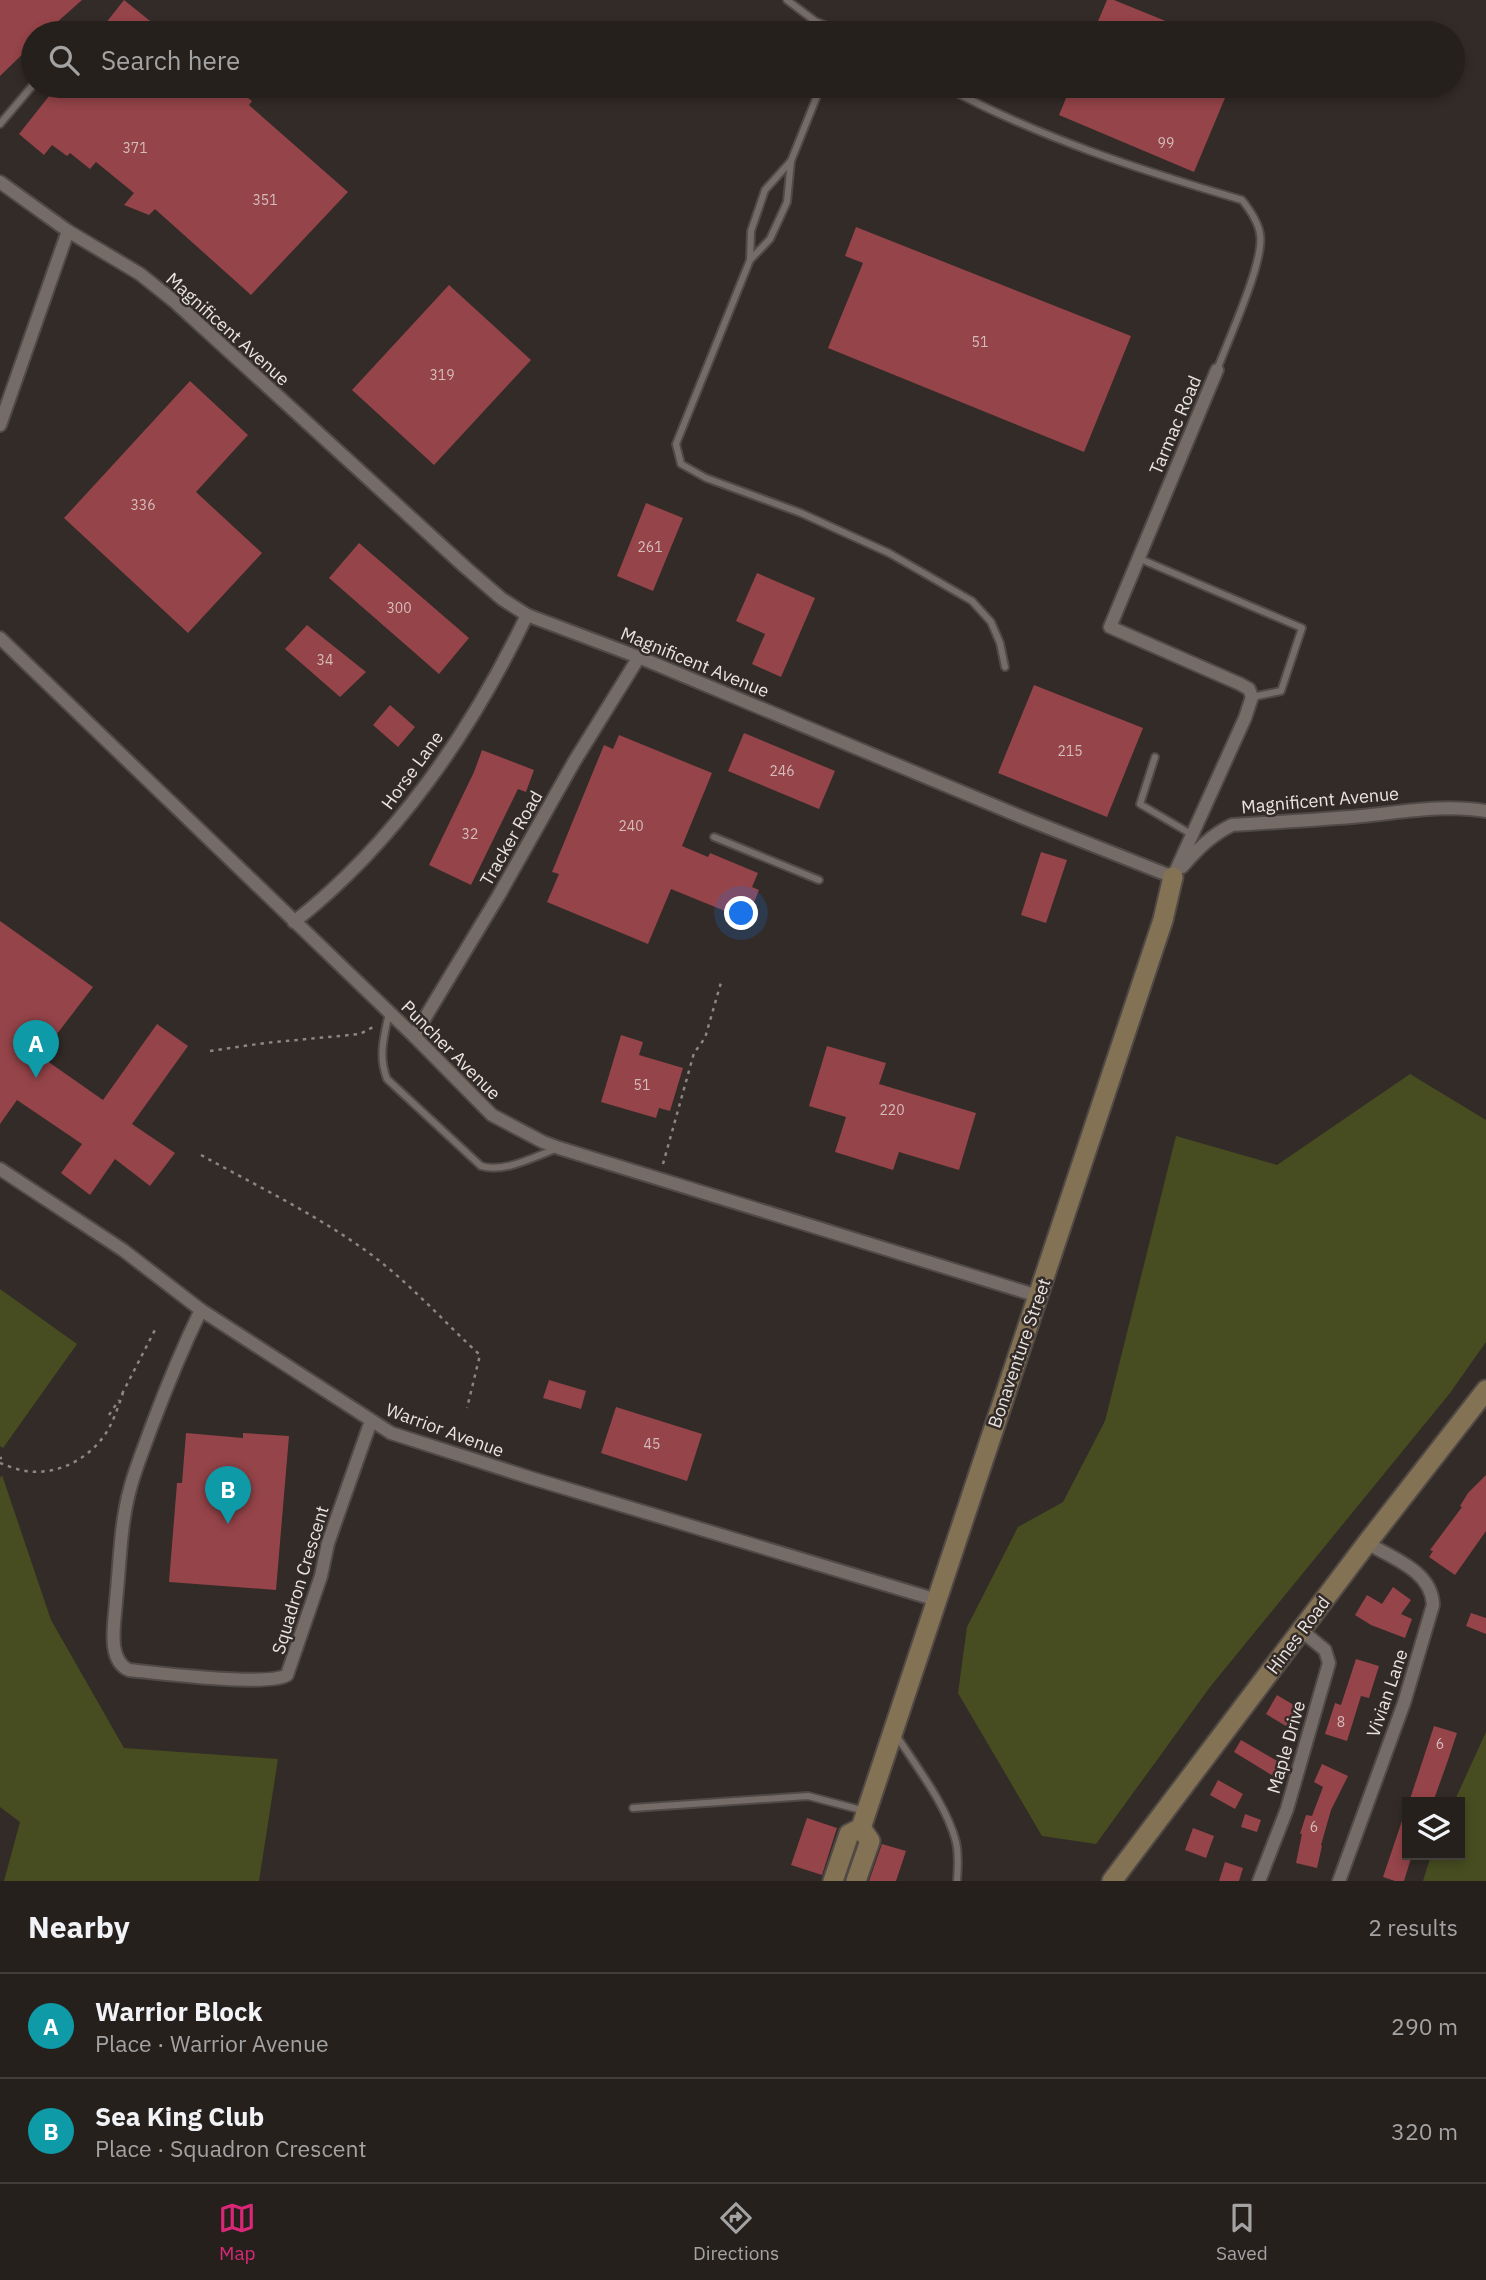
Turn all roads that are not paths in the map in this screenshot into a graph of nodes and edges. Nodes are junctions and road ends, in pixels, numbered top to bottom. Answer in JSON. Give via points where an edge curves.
{"nodes":[{"id":1,"x":787,"y":0,"type":"edge"},
{"id":2,"x":815,"y":21,"type":"edge"},
{"id":3,"x":22,"y":98,"type":"edge"},
{"id":4,"x":816,"y":98,"type":"edge"},
{"id":5,"x":970,"y":98,"type":"edge"},
{"id":6,"x":0,"y":124,"type":"edge"},
{"id":7,"x":791,"y":160,"type":"junction"},
{"id":8,"x":0,"y":182,"type":"edge"},
{"id":9,"x":68,"y":231,"type":"junction"},
{"id":10,"x":750,"y":260,"type":"junction"},
{"id":11,"x":1217,"y":370,"type":"joint"},
{"id":12,"x":0,"y":425,"type":"edge"},
{"id":13,"x":1138,"y":558,"type":"junction"},
{"id":14,"x":527,"y":615,"type":"junction"},
{"id":15,"x":0,"y":638,"type":"edge"},
{"id":16,"x":639,"y":657,"type":"junction"},
{"id":17,"x":1005,"y":667,"type":"dead end"},
{"id":18,"x":1252,"y":697,"type":"junction"},
{"id":19,"x":1155,"y":757,"type":"dead end"},
{"id":20,"x":1486,"y":811,"type":"edge"},
{"id":21,"x":1191,"y":834,"type":"junction"},
{"id":22,"x":714,"y":837,"type":"dead end"},
{"id":23,"x":1173,"y":877,"type":"junction"},
{"id":24,"x":819,"y":880,"type":"dead end"},
{"id":25,"x":294,"y":922,"type":"junction"},
{"id":26,"x":389,"y":1013,"type":"junction"},
{"id":27,"x":414,"y":1036,"type":"junction"},
{"id":28,"x":559,"y":1147,"type":"junction"},
{"id":29,"x":0,"y":1169,"type":"edge"},
{"id":30,"x":1038,"y":1296,"type":"junction"},
{"id":31,"x":201,"y":1310,"type":"junction"},
{"id":32,"x":1486,"y":1390,"type":"edge"},
{"id":33,"x":370,"y":1421,"type":"junction"},
{"id":34,"x":1367,"y":1543,"type":"junction"},
{"id":35,"x":937,"y":1600,"type":"junction"},
{"id":36,"x":1302,"y":1631,"type":"junction"},
{"id":37,"x":894,"y":1730,"type":"junction"},
{"id":38,"x":632,"y":1808,"type":"dead end"},
{"id":39,"x":864,"y":1820,"type":"junction"},
{"id":40,"x":833,"y":1881,"type":"edge"},
{"id":41,"x":856,"y":1881,"type":"edge"},
{"id":42,"x":957,"y":1881,"type":"edge"},
{"id":43,"x":1112,"y":1881,"type":"edge"},
{"id":44,"x":1259,"y":1881,"type":"edge"},
{"id":45,"x":1339,"y":1881,"type":"edge"}],
"edges":[{"from":1,"to":2,"type":"lane"},
{"from":3,"to":6,"type":"lane"},
{"from":4,"to":7,"type":"lane"},
{"from":5,"to":11,"type":"lane","name":"Tarmac Road","via":[[1053,136],[1242,201],[1250,209],[1260,233],[1260,258]]},
{"from":7,"to":10,"type":"lane","via":[[787,202],[770,239]]},
{"from":7,"to":10,"type":"lane","via":[[765,190],[751,231]]},
{"from":8,"to":9,"type":"street","name":"Magnificent Avenue"},
{"from":9,"to":12,"type":"street"},
{"from":9,"to":14,"type":"street","name":"Magnificent Avenue","via":[[175,302],[464,567]]},
{"from":10,"to":17,"type":"lane","via":[[676,444],[681,464],[889,552],[972,601],[991,622]]},
{"from":11,"to":13,"type":"street","name":"Tarmac Road"},
{"from":13,"to":18,"type":"street","name":"Tarmac Road","via":[[1110,627],[1240,684]]},
{"from":13,"to":18,"type":"lane","via":[[1302,628],[1281,691]]},
{"from":14,"to":16,"type":"street","name":"Magnificent Avenue"},
{"from":14,"to":25,"type":"street","name":"Horse Lane","via":[[491,685],[429,779],[384,835]]},
{"from":15,"to":25,"type":"street","name":"Puncher Avenue"},
{"from":16,"to":23,"type":"street","name":"Magnificent Avenue"},
{"from":16,"to":27,"type":"street","name":"Tracker Road"},
{"from":18,"to":21,"type":"street"},
{"from":19,"to":21,"type":"lane","via":[[1140,804]]},
{"from":20,"to":23,"type":"street","name":"Magnificent Avenue","via":[[1413,809],[1232,825],[1203,843]]},
{"from":21,"to":23,"type":"street"},
{"from":22,"to":24,"type":"lane"},
{"from":23,"to":30,"type":"street","name":"Bonaventure Street","via":[[1163,920]]},
{"from":25,"to":26,"type":"street","name":"Puncher Avenue"},
{"from":26,"to":27,"type":"street","name":"Puncher Avenue"},
{"from":26,"to":28,"type":"lane","via":[[381,1052],[387,1079],[481,1166],[507,1166]]},
{"from":27,"to":28,"type":"street","name":"Puncher Avenue","via":[[492,1115]]},
{"from":28,"to":30,"type":"street","name":"Puncher Avenue"},
{"from":29,"to":31,"type":"street","name":"Warrior Avenue","via":[[123,1250]]},
{"from":30,"to":35,"type":"street","name":"Bonaventure Street"},
{"from":31,"to":33,"type":"street","name":"Warrior Avenue"},
{"from":31,"to":33,"type":"street","name":"Squadron Crescent","via":[[179,1354],[130,1489],[115,1615],[115,1651],[123,1668],[267,1681],[287,1675]]},
{"from":32,"to":34,"type":"street","name":"Hines Road"},
{"from":33,"to":35,"type":"street","name":"Warrior Avenue","via":[[391,1433],[531,1479]]},
{"from":34,"to":36,"type":"street","name":"Hines Road"},
{"from":34,"to":45,"type":"street","name":"Vivian Lane","via":[[1421,1575],[1433,1605],[1404,1703]]},
{"from":35,"to":37,"type":"street","name":"Bonaventure Street"},
{"from":36,"to":43,"type":"street","name":"Hines Road"},
{"from":36,"to":44,"type":"street","name":"Maple Drive","via":[[1325,1650],[1329,1663],[1287,1809]]},
{"from":37,"to":39,"type":"street","name":"Bonaventure Street"},
{"from":37,"to":42,"type":"lane","via":[[944,1813],[956,1842]]},
{"from":38,"to":39,"type":"lane","via":[[808,1796]]},
{"from":39,"to":40,"type":"street","name":"Bonaventure Street","via":[[849,1834]]},
{"from":39,"to":41,"type":"street","name":"Bonaventure Street","via":[[870,1841]]}]}
